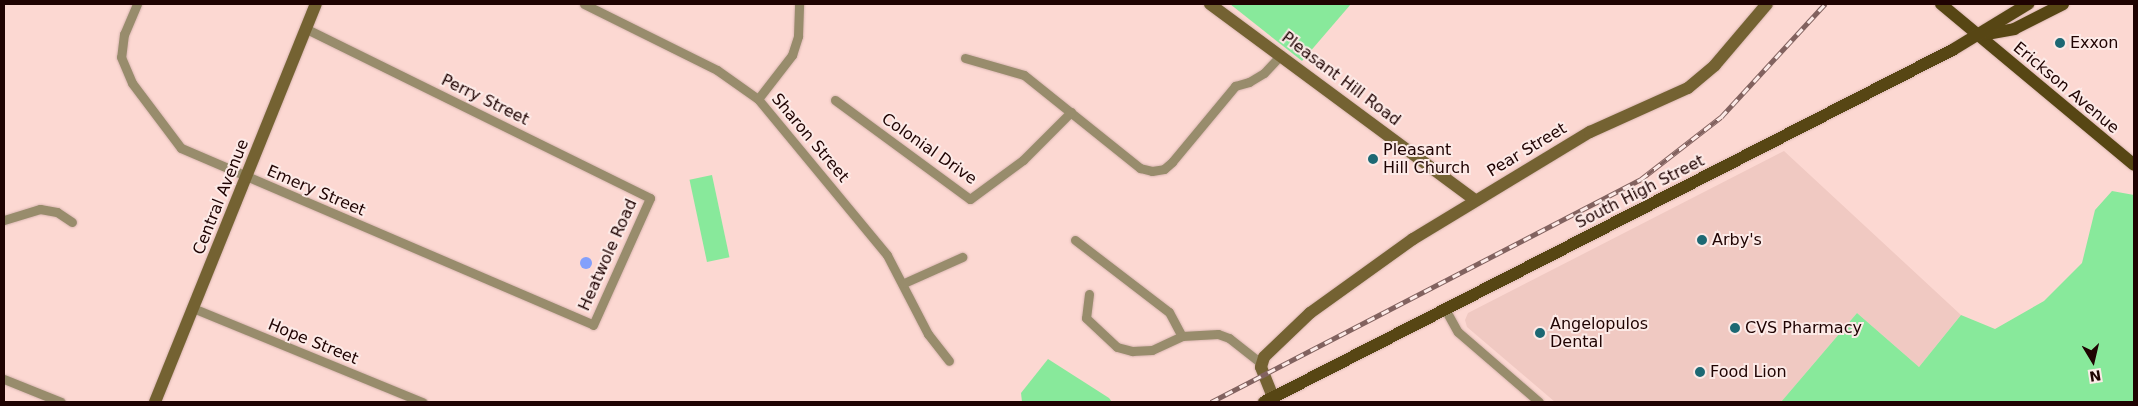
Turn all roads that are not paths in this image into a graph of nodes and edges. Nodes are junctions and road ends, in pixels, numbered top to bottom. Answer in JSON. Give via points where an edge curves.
{"nodes":[{"id":1,"x":137,"y":4,"type":"edge"},
{"id":2,"x":316,"y":4,"type":"edge"},
{"id":3,"x":584,"y":4,"type":"edge"},
{"id":4,"x":799,"y":4,"type":"edge"},
{"id":5,"x":1210,"y":4,"type":"edge"},
{"id":6,"x":1767,"y":4,"type":"edge"},
{"id":7,"x":1941,"y":4,"type":"edge"},
{"id":8,"x":2028,"y":4,"type":"edge"},
{"id":9,"x":2063,"y":4,"type":"edge"},
{"id":10,"x":306,"y":29,"type":"junction"},
{"id":11,"x":1978,"y":36,"type":"junction"},
{"id":12,"x":1281,"y":54,"type":"junction"},
{"id":13,"x":965,"y":58,"type":"dead end"},
{"id":14,"x":758,"y":99,"type":"junction"},
{"id":15,"x":835,"y":100,"type":"dead end"},
{"id":16,"x":1071,"y":112,"type":"junction"},
{"id":17,"x":2134,"y":165,"type":"edge"},
{"id":18,"x":246,"y":178,"type":"junction"},
{"id":19,"x":650,"y":198,"type":"joint"},
{"id":20,"x":1475,"y":200,"type":"junction"},
{"id":21,"x":4,"y":220,"type":"edge"},
{"id":22,"x":72,"y":222,"type":"dead end"},
{"id":23,"x":1075,"y":240,"type":"dead end"},
{"id":24,"x":962,"y":257,"type":"dead end"},
{"id":25,"x":904,"y":283,"type":"junction"},
{"id":26,"x":1090,"y":294,"type":"dead end"},
{"id":27,"x":193,"y":308,"type":"junction"},
{"id":28,"x":1445,"y":309,"type":"junction"},
{"id":29,"x":593,"y":325,"type":"joint"},
{"id":30,"x":1182,"y":336,"type":"junction"},
{"id":31,"x":949,"y":361,"type":"dead end"},
{"id":32,"x":1262,"y":364,"type":"junction"},
{"id":33,"x":4,"y":379,"type":"edge"},
{"id":34,"x":1269,"y":400,"type":"edge"},
{"id":35,"x":61,"y":402,"type":"edge"},
{"id":36,"x":155,"y":402,"type":"edge"},
{"id":37,"x":422,"y":402,"type":"edge"},
{"id":38,"x":1539,"y":402,"type":"edge"}],
"edges":[{"from":1,"to":18,"type":"street","name":"Emery Street","via":[[124,34],[121,57],[132,83],[181,148]]},
{"from":2,"to":10,"type":"street","name":"Central Avenue"},
{"from":3,"to":14,"type":"street","name":"Sharon Street","via":[[717,70]]},
{"from":4,"to":14,"type":"street","via":[[798,36],[792,55]]},
{"from":5,"to":12,"type":"street","name":"Pleasant Hill Road"},
{"from":6,"to":20,"type":"street","name":"Pear Street","via":[[1715,65],[1688,88],[1590,132]]},
{"from":7,"to":11,"type":"main road","name":"Erickson Avenue"},
{"from":8,"to":11,"type":"main road","name":"South High Street","via":[[2002,17]]},
{"from":9,"to":11,"type":"main road","via":[[2014,29]]},
{"from":10,"to":18,"type":"street","name":"Central Avenue"},
{"from":10,"to":19,"type":"street","name":"Perry Street"},
{"from":11,"to":17,"type":"main road","name":"Erickson Avenue"},
{"from":11,"to":28,"type":"main road","name":"South High Street"},
{"from":12,"to":16,"type":"street","via":[[1264,73],[1230,91],[1164,169],[1140,168]]},
{"from":12,"to":20,"type":"street","name":"Pleasant Hill Road"},
{"from":13,"to":16,"type":"street","via":[[1019,72]]},
{"from":14,"to":25,"type":"street","name":"Sharon Street","via":[[887,255]]},
{"from":15,"to":16,"type":"street","name":"Colonial Drive","via":[[970,199],[1023,160]]},
{"from":18,"to":27,"type":"street","name":"Central Avenue"},
{"from":18,"to":29,"type":"street","name":"Emery Street"},
{"from":19,"to":29,"type":"street","name":"Heatwole Road"},
{"from":20,"to":32,"type":"street","name":"Pear Street","via":[[1372,267],[1310,313],[1275,345]]},
{"from":21,"to":22,"type":"street","via":[[40,209],[57,212]]},
{"from":23,"to":30,"type":"street","via":[[1169,312]]},
{"from":24,"to":25,"type":"street"},
{"from":25,"to":31,"type":"street","name":"Sharon Street","via":[[928,334]]},
{"from":26,"to":30,"type":"street","via":[[1086,318],[1117,347],[1132,351],[1152,350]]},
{"from":27,"to":36,"type":"street","name":"Central Avenue"},
{"from":27,"to":37,"type":"street","name":"Hope Street"},
{"from":28,"to":34,"type":"main road","name":"South High Street"},
{"from":28,"to":38,"type":"street","via":[[1458,332]]},
{"from":30,"to":32,"type":"street","via":[[1218,334],[1229,338]]},
{"from":32,"to":34,"type":"street"},
{"from":33,"to":35,"type":"street"}]}
